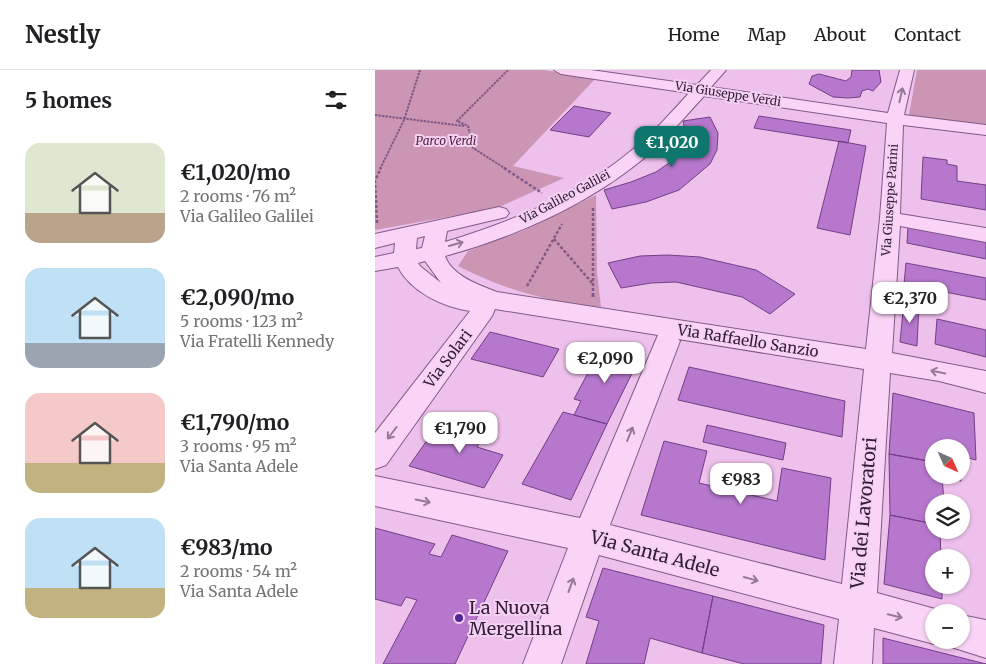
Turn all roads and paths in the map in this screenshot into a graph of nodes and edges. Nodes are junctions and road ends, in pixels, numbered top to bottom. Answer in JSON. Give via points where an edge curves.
{"nodes":[{"id":1,"x":420,"y":70,"type":"edge"},
{"id":2,"x":508,"y":70,"type":"edge"},
{"id":3,"x":561,"y":70,"type":"edge"},
{"id":4,"x":719,"y":70,"type":"edge"},
{"id":5,"x":907,"y":70,"type":"edge"},
{"id":6,"x":695,"y":82,"type":"edge"},
{"id":7,"x":375,"y":115,"type":"edge"},
{"id":8,"x":895,"y":119,"type":"junction"},
{"id":9,"x":404,"y":120,"type":"junction"},
{"id":10,"x":468,"y":126,"type":"junction"},
{"id":11,"x":986,"y":130,"type":"edge"},
{"id":12,"x":375,"y":186,"type":"edge"},
{"id":13,"x":584,"y":190,"type":"junction"},
{"id":14,"x":545,"y":194,"type":"junction"},
{"id":15,"x":890,"y":218,"type":"junction"},
{"id":16,"x":986,"y":235,"type":"edge"},
{"id":17,"x":554,"y":239,"type":"junction"},
{"id":18,"x":435,"y":240,"type":"junction"},
{"id":19,"x":377,"y":241,"type":"edge"},
{"id":20,"x":406,"y":247,"type":"junction"},
{"id":21,"x":375,"y":264,"type":"edge"},
{"id":22,"x":593,"y":284,"type":"junction"},
{"id":23,"x":517,"y":304,"type":"junction"},
{"id":24,"x":484,"y":310,"type":"junction"},
{"id":25,"x":593,"y":316,"type":"junction"},
{"id":26,"x":667,"y":341,"type":"junction"},
{"id":27,"x":876,"y":371,"type":"junction"},
{"id":28,"x":986,"y":382,"type":"edge"},
{"id":29,"x":375,"y":456,"type":"edge"},
{"id":30,"x":375,"y":491,"type":"edge"},
{"id":31,"x":589,"y":536,"type":"junction"},
{"id":32,"x":856,"y":607,"type":"junction"},
{"id":33,"x":925,"y":624,"type":"edge"},
{"id":34,"x":970,"y":635,"type":"edge"},
{"id":35,"x":986,"y":639,"type":"edge"},
{"id":36,"x":542,"y":664,"type":"edge"},
{"id":37,"x":853,"y":664,"type":"edge"}],
"edges":[{"from":1,"to":9,"type":"path"},
{"from":2,"to":10,"type":"path","via":[[457,121]]},
{"from":3,"to":6,"type":"street","name":"Via Giuseppe Verdi"},
{"from":4,"to":6,"type":"street","name":"Via Galileo Galilei"},
{"from":8,"to":5,"type":"street","name":"Via Giuseppe Parini","one_way":true},
{"from":6,"to":8,"type":"street","name":"Via Giuseppe Verdi"},
{"from":6,"to":13,"type":"street","name":"Via Galileo Galilei","via":[[637,154]]},
{"from":6,"to":14,"type":"street","name":"Via Galileo Galilei","via":[[621,150],[593,170]]},
{"from":7,"to":9,"type":"path"},
{"from":8,"to":11,"type":"street","name":"Via Giuseppe Verdi"},
{"from":8,"to":15,"type":"street","name":"Via Giuseppe Parini"},
{"from":9,"to":10,"type":"path"},
{"from":9,"to":12,"type":"path"},
{"from":10,"to":14,"type":"path","via":[[473,148]]},
{"from":12,"to":19,"type":"path"},
{"from":13,"to":17,"type":"path"},
{"from":18,"to":13,"type":"street","name":"Via Galileo Galilei","one_way":true,"via":[[481,237],[529,218]]},
{"from":13,"to":22,"type":"path"},
{"from":14,"to":18,"type":"street","name":"Via Galileo Galilei"},
{"from":15,"to":16,"type":"street"},
{"from":15,"to":27,"type":"street","name":"Via Giuseppe Parini"},
{"from":17,"to":22,"type":"path"},
{"from":17,"to":23,"type":"path"},
{"from":18,"to":20,"type":"street","name":"Via Galileo Galilei"},
{"from":18,"to":23,"type":"street","name":"Via Raffaello Sanzio","via":[[437,264],[454,282],[493,300]]},
{"from":19,"to":20,"type":"street","name":"Via Galileo Galilei"},
{"from":20,"to":21,"type":"street","name":"Via Galileo Galilei"},
{"from":20,"to":24,"type":"street","name":"Via Raffaello Sanzio","via":[[413,272],[427,286]]},
{"from":22,"to":25,"type":"path"},
{"from":23,"to":25,"type":"street","name":"Via Raffaello Sanzio"},
{"from":24,"to":26,"type":"street","name":"Via Raffaello Sanzio"},
{"from":24,"to":29,"type":"street","name":"Via Solari","one_way":true},
{"from":25,"to":27,"type":"street","name":"Via Raffaello Sanzio"},
{"from":26,"to":27,"type":"street","name":"Via Raffaello Sanzio"},
{"from":31,"to":26,"type":"street","one_way":true},
{"from":28,"to":27,"type":"street","name":"Via Raffaello Sanzio","one_way":true},
{"from":27,"to":32,"type":"street","name":"Via dei Lavoratori"},
{"from":30,"to":31,"type":"street","name":"Via Santa Adele","one_way":true},
{"from":31,"to":32,"type":"street","name":"Via Santa Adele","one_way":true},
{"from":36,"to":31,"type":"street","one_way":true},
{"from":32,"to":33,"type":"street","name":"Via Santa Adele","one_way":true},
{"from":32,"to":37,"type":"street","name":"Via dei Lavoratori"},
{"from":34,"to":35,"type":"street"}]}
